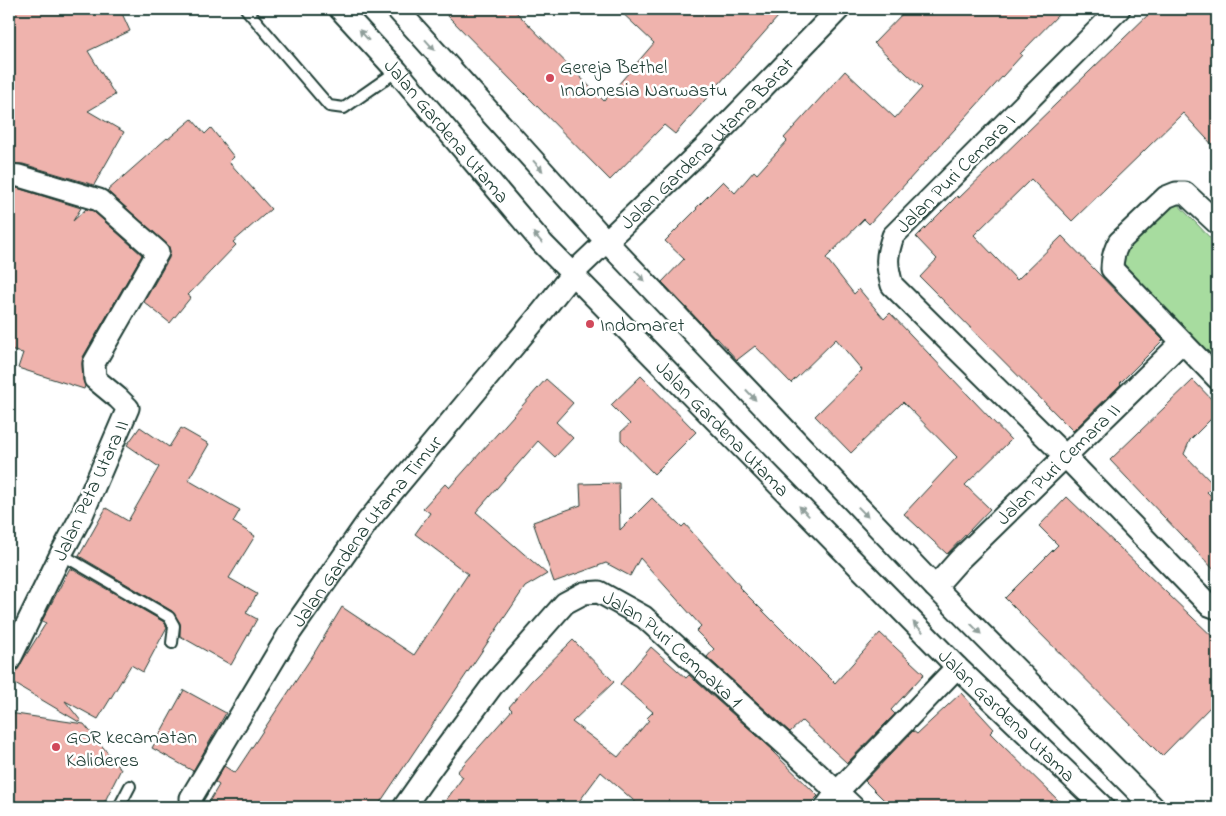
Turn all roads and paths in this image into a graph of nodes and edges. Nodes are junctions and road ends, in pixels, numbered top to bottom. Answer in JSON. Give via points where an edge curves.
{"nodes":[{"id":1,"x":246,"y":9,"type":"edge"},
{"id":2,"x":340,"y":9,"type":"edge"},
{"id":3,"x":397,"y":9,"type":"edge"},
{"id":4,"x":839,"y":9,"type":"edge"},
{"id":5,"x":1119,"y":9,"type":"edge"},
{"id":6,"x":397,"y":71,"type":"junction"},
{"id":7,"x":9,"y":175,"type":"edge"},
{"id":8,"x":1217,"y":223,"type":"edge"},
{"id":9,"x":606,"y":241,"type":"junction"},
{"id":10,"x":572,"y":274,"type":"junction"},
{"id":11,"x":1182,"y":342,"type":"junction"},
{"id":12,"x":1217,"y":378,"type":"edge"},
{"id":13,"x":1065,"y":456,"type":"junction"},
{"id":14,"x":61,"y":554,"type":"junction"},
{"id":15,"x":935,"y":587,"type":"junction"},
{"id":16,"x":1217,"y":608,"type":"edge"},
{"id":17,"x":172,"y":642,"type":"dead end"},
{"id":18,"x":9,"y":661,"type":"edge"},
{"id":19,"x":957,"y":667,"type":"junction"},
{"id":20,"x":130,"y":786,"type":"dead end"},
{"id":21,"x":832,"y":800,"type":"edge"},
{"id":22,"x":120,"y":807,"type":"edge"},
{"id":23,"x":192,"y":807,"type":"edge"},
{"id":24,"x":404,"y":807,"type":"edge"},
{"id":25,"x":853,"y":807,"type":"edge"},
{"id":26,"x":1104,"y":807,"type":"edge"},
{"id":27,"x":1152,"y":807,"type":"edge"}],
"edges":[{"from":1,"to":6,"type":"lane","via":[[330,106],[344,108]]},
{"from":6,"to":2,"type":"street","name":"Jalan Gardena Utama","one_way":true},
{"from":3,"to":9,"type":"street","name":"Jalan Gardena Utama","one_way":true},
{"from":4,"to":9,"type":"street","name":"Jalan Gardena Utama Barat","via":[[708,144]]},
{"from":5,"to":13,"type":"street","name":"Jalan Puri Cemara I","via":[[893,236],[888,252],[887,269],[892,285]]},
{"from":10,"to":6,"type":"street","name":"Jalan Gardena Utama","one_way":true},
{"from":7,"to":14,"type":"street","name":"Jalan Peta Utara II","via":[[99,200],[158,252],[94,363],[95,379],[128,408],[82,515]]},
{"from":8,"to":11,"type":"street","via":[[1185,193],[1176,193],[1166,197],[1119,242],[1114,251],[1112,269]]},
{"from":9,"to":10,"type":"street","name":"Jalan Gardena Utama Barat"},
{"from":9,"to":15,"type":"street","name":"Jalan Gardena Utama","one_way":true},
{"from":19,"to":10,"type":"street","name":"Jalan Gardena Utama","one_way":true},
{"from":10,"to":23,"type":"street","name":"Jalan Gardena Utama Timur","via":[[368,521],[289,634],[190,798]]},
{"from":11,"to":12,"type":"street"},
{"from":11,"to":13,"type":"street","name":"Jalan Puri Cemara II"},
{"from":13,"to":15,"type":"street","name":"Jalan Puri Cemara II"},
{"from":13,"to":16,"type":"street","name":"Jalan Puri Cemara I","via":[[1210,605]]},
{"from":14,"to":17,"type":"lane","via":[[169,617],[174,626]]},
{"from":14,"to":18,"type":"street","name":"Jalan Peta Utara II"},
{"from":15,"to":27,"type":"street","name":"Jalan Gardena Utama","one_way":true},
{"from":19,"to":21,"type":"street"},
{"from":19,"to":26,"type":"street","name":"Jalan Gardena Utama"},
{"from":20,"to":22,"type":"lane"},
{"from":21,"to":24,"type":"street","name":"Jalan Puri Cempaka 1","via":[[644,617],[599,592],[584,593],[565,603],[492,686]]},
{"from":21,"to":25,"type":"street","name":"Jalan Puri Cempaka 1"}]}
